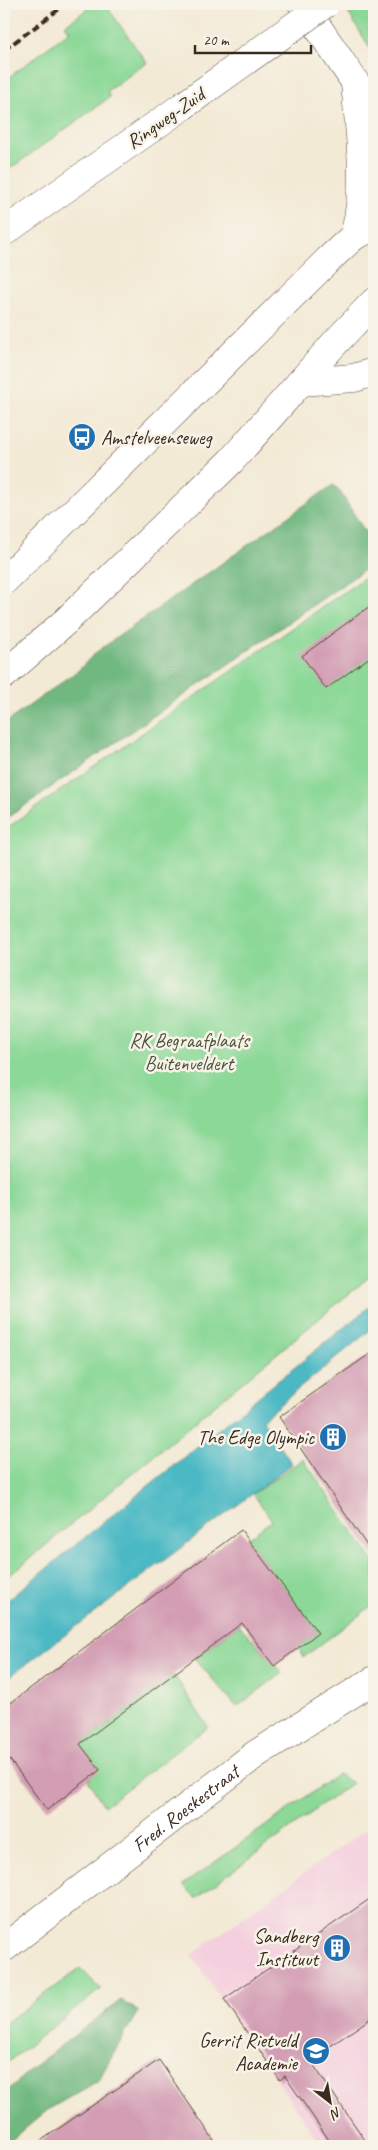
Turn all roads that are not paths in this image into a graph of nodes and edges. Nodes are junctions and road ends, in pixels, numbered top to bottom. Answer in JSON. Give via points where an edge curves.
{"nodes":[{"id":1,"x":302,"y":4,"type":"edge"},
{"id":2,"x":325,"y":4,"type":"edge"},
{"id":3,"x":356,"y":84,"type":"junction"},
{"id":4,"x":374,"y":110,"type":"edge"},
{"id":5,"x":36,"y":210,"type":"junction"},
{"id":6,"x":364,"y":231,"type":"edge"},
{"id":7,"x":4,"y":232,"type":"edge"},
{"id":8,"x":4,"y":237,"type":"edge"},
{"id":9,"x":374,"y":302,"type":"edge"},
{"id":10,"x":374,"y":372,"type":"edge"},
{"id":11,"x":301,"y":382,"type":"junction"},
{"id":12,"x":4,"y":582,"type":"edge"},
{"id":13,"x":4,"y":674,"type":"edge"},
{"id":14,"x":374,"y":1680,"type":"edge"},
{"id":15,"x":4,"y":1948,"type":"edge"}],
"edges":[{"from":1,"to":3,"type":"main road"},
{"from":2,"to":5,"type":"main road","name":"Ringweg-Zuid","bridge":true},
{"from":3,"to":4,"type":"main road"},
{"from":3,"to":6,"type":"main road","via":[[362,158],[359,217]]},
{"from":5,"to":7,"type":"main road","name":"Ringweg-Zuid"},
{"from":5,"to":8,"type":"main road"},
{"from":6,"to":12,"type":"main road"},
{"from":9,"to":11,"type":"main road"},
{"from":10,"to":11,"type":"main road","via":[[354,378]]},
{"from":11,"to":13,"type":"main road","via":[[231,461],[66,621]]},
{"from":14,"to":15,"type":"main road","name":"Fred. Roeskestraat","via":[[256,1754]]}]}
